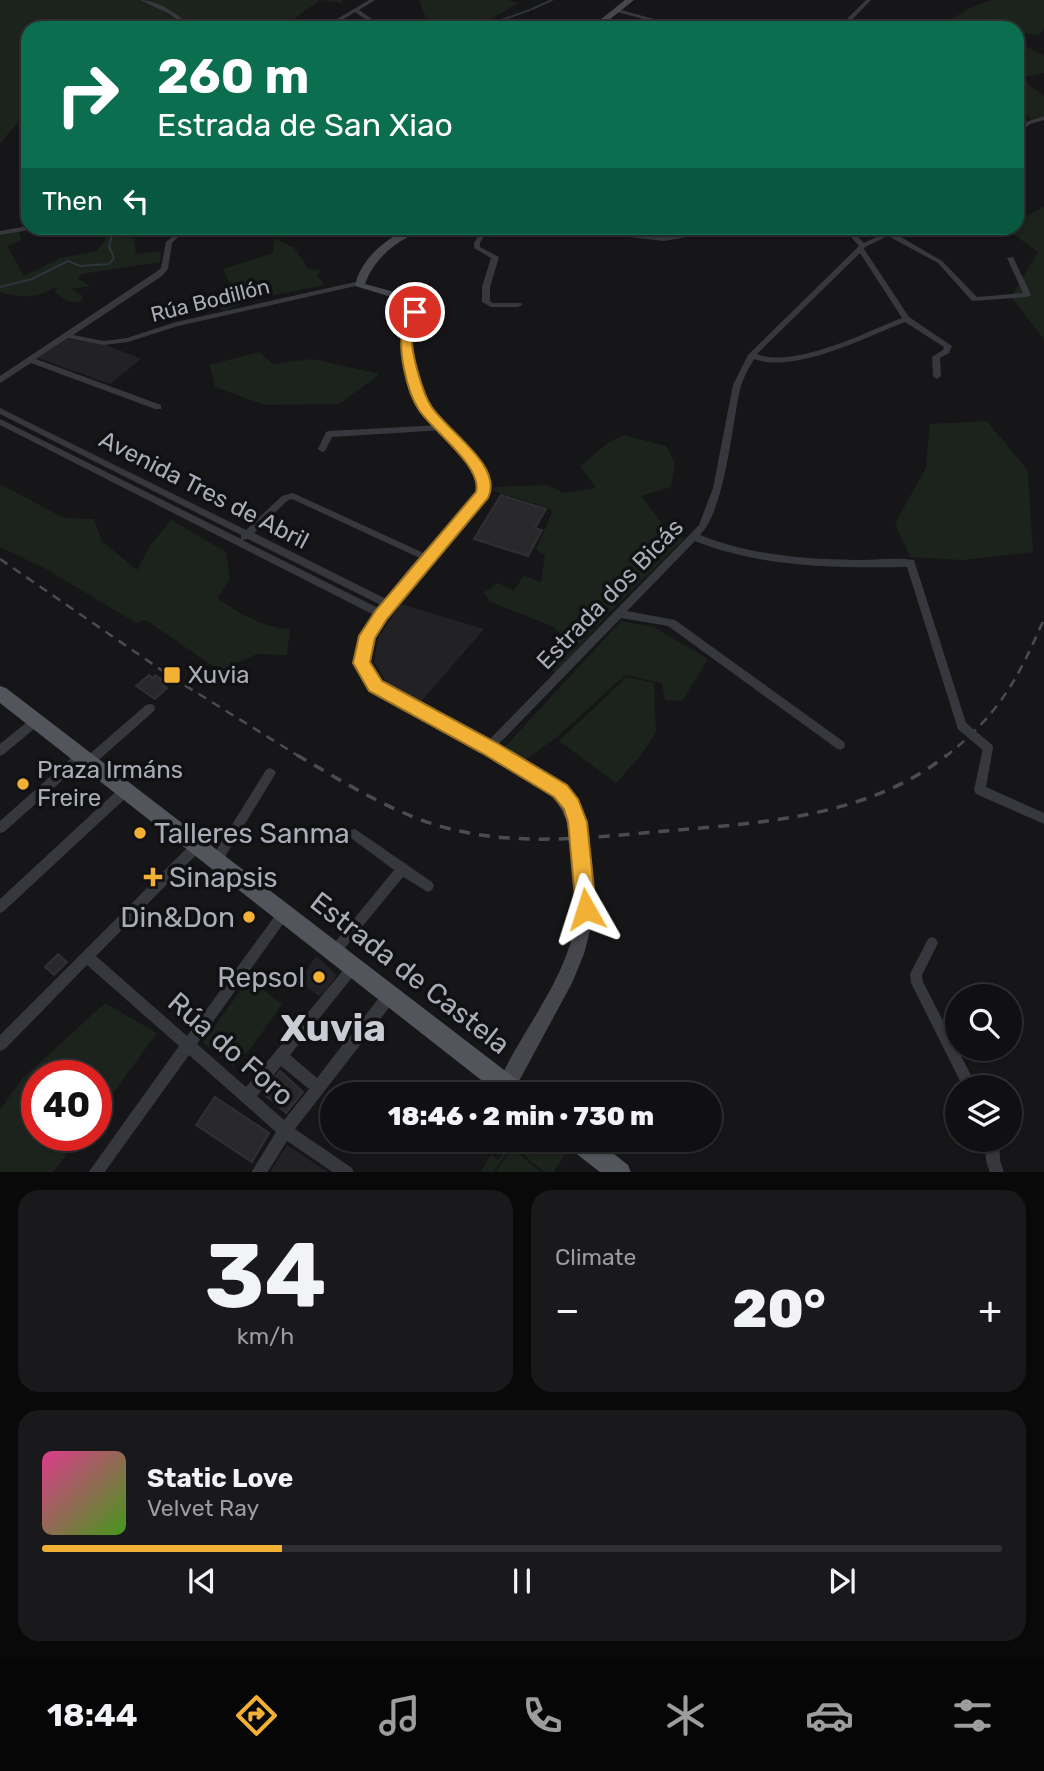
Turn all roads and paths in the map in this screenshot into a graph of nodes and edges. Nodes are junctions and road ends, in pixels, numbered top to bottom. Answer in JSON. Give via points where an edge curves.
{"nodes":[{"id":1,"x":142,"y":0,"type":"edge"},
{"id":2,"x":373,"y":0,"type":"edge"},
{"id":3,"x":630,"y":0,"type":"edge"},
{"id":4,"x":869,"y":0,"type":"edge"},
{"id":5,"x":355,"y":10,"type":"junction"},
{"id":6,"x":620,"y":10,"type":"junction"},
{"id":7,"x":182,"y":21,"type":"edge"},
{"id":8,"x":337,"y":21,"type":"edge"},
{"id":9,"x":371,"y":21,"type":"edge"},
{"id":10,"x":604,"y":21,"type":"edge"},
{"id":11,"x":658,"y":21,"type":"edge"},
{"id":12,"x":848,"y":21,"type":"edge"},
{"id":13,"x":1044,"y":118,"type":"edge"},
{"id":14,"x":1024,"y":126,"type":"edge"},
{"id":15,"x":21,"y":230,"type":"edge"},
{"id":16,"x":0,"y":233,"type":"edge"},
{"id":17,"x":177,"y":235,"type":"edge"},
{"id":18,"x":405,"y":235,"type":"edge"},
{"id":19,"x":482,"y":235,"type":"edge"},
{"id":20,"x":523,"y":235,"type":"edge"},
{"id":21,"x":630,"y":235,"type":"edge"},
{"id":22,"x":630,"y":235,"type":"edge"},
{"id":23,"x":691,"y":235,"type":"edge"},
{"id":24,"x":852,"y":235,"type":"edge"},
{"id":25,"x":884,"y":235,"type":"edge"},
{"id":26,"x":892,"y":235,"type":"edge"},
{"id":27,"x":862,"y":247,"type":"junction"},
{"id":28,"x":1011,"y":258,"type":"dead end"},
{"id":29,"x":359,"y":283,"type":"junction"},
{"id":30,"x":518,"y":305,"type":"dead end"},
{"id":31,"x":906,"y":319,"type":"junction"},
{"id":32,"x":69,"y":336,"type":"junction"},
{"id":33,"x":752,"y":355,"type":"junction"},
{"id":34,"x":31,"y":360,"type":"junction"},
{"id":35,"x":937,"y":376,"type":"dead end"},
{"id":36,"x":0,"y":380,"type":"edge"},
{"id":37,"x":158,"y":407,"type":"dead end"},
{"id":38,"x":0,"y":411,"type":"edge"},
{"id":39,"x":0,"y":422,"type":"edge"},
{"id":40,"x":441,"y":428,"type":"junction"},
{"id":41,"x":322,"y":449,"type":"dead end"},
{"id":42,"x":694,"y":536,"type":"junction"},
{"id":43,"x":242,"y":538,"type":"junction"},
{"id":44,"x":427,"y":558,"type":"junction"},
{"id":45,"x":385,"y":610,"type":"junction"},
{"id":46,"x":620,"y":614,"type":"junction"},
{"id":47,"x":0,"y":693,"type":"edge"},
{"id":48,"x":150,"y":708,"type":"dead end"},
{"id":49,"x":36,"y":721,"type":"junction"},
{"id":50,"x":840,"y":745,"type":"dead end"},
{"id":51,"x":489,"y":747,"type":"junction"},
{"id":52,"x":0,"y":751,"type":"edge"},
{"id":53,"x":85,"y":759,"type":"junction"},
{"id":54,"x":270,"y":773,"type":"dead end"},
{"id":55,"x":126,"y":790,"type":"junction"},
{"id":56,"x":1044,"y":819,"type":"edge"},
{"id":57,"x":0,"y":828,"type":"edge"},
{"id":58,"x":355,"y":834,"type":"dead end"},
{"id":59,"x":197,"y":846,"type":"junction"},
{"id":60,"x":216,"y":861,"type":"junction"},
{"id":61,"x":402,"y":869,"type":"junction"},
{"id":62,"x":428,"y":886,"type":"dead end"},
{"id":63,"x":0,"y":907,"type":"edge"},
{"id":64,"x":284,"y":912,"type":"junction"},
{"id":65,"x":932,"y":943,"type":"dead end"},
{"id":66,"x":335,"y":951,"type":"junction"},
{"id":67,"x":87,"y":957,"type":"junction"},
{"id":68,"x":354,"y":967,"type":"junction"},
{"id":69,"x":390,"y":995,"type":"junction"},
{"id":70,"x":0,"y":1044,"type":"edge"},
{"id":71,"x":189,"y":1045,"type":"junction"},
{"id":72,"x":281,"y":1057,"type":"junction"},
{"id":73,"x":964,"y":1075,"type":"edge"},
{"id":74,"x":502,"y":1082,"type":"edge"},
{"id":75,"x":516,"y":1082,"type":"edge"},
{"id":76,"x":318,"y":1088,"type":"junction"},
{"id":77,"x":248,"y":1096,"type":"junction"},
{"id":78,"x":286,"y":1129,"type":"junction"},
{"id":79,"x":592,"y":1152,"type":"edge"},
{"id":80,"x":993,"y":1152,"type":"edge"},
{"id":81,"x":615,"y":1171,"type":"edge"},
{"id":82,"x":95,"y":1172,"type":"edge"},
{"id":83,"x":258,"y":1172,"type":"edge"},
{"id":84,"x":347,"y":1172,"type":"edge"},
{"id":85,"x":997,"y":1172,"type":"edge"}],
"edges":[{"from":1,"to":7,"type":"street"},
{"from":2,"to":5,"type":"street"},
{"from":3,"to":6,"type":"street"},
{"from":4,"to":12,"type":"street"},
{"from":5,"to":8,"type":"street"},
{"from":5,"to":9,"type":"street"},
{"from":6,"to":10,"type":"street"},
{"from":6,"to":11,"type":"street"},
{"from":13,"to":14,"type":"street"},
{"from":15,"to":16,"type":"street"},
{"from":17,"to":32,"type":"street","via":[[169,242],[159,274]]},
{"from":18,"to":29,"type":"street","via":[[367,268]]},
{"from":19,"to":30,"type":"street","via":[[477,248],[495,257],[486,302]]},
{"from":20,"to":21,"type":"street"},
{"from":22,"to":23,"type":"street","via":[[664,239]]},
{"from":24,"to":27,"type":"street"},
{"from":25,"to":27,"type":"street","name":"Estrada dos Bicás"},
{"from":26,"to":28,"type":"street","via":[[940,262],[975,299],[1027,295]]},
{"from":27,"to":31,"type":"street"},
{"from":27,"to":33,"type":"street","name":"Estrada dos Bicás"},
{"from":29,"to":32,"type":"street","name":"Rúa Bodillón","via":[[176,324],[128,340],[104,343]]},
{"from":29,"to":40,"type":"street","via":[[412,303],[415,312],[406,351],[424,407]]},
{"from":31,"to":33,"type":"street","via":[[784,361]]},
{"from":31,"to":35,"type":"street","via":[[948,346],[936,357]]},
{"from":32,"to":34,"type":"street"},
{"from":33,"to":42,"type":"street","name":"Estrada dos Bicás","via":[[737,384],[717,488],[703,527]]},
{"from":34,"to":36,"type":"street"},
{"from":34,"to":37,"type":"street"},
{"from":38,"to":43,"type":"street","name":"Avenida Tres de Abril"},
{"from":39,"to":43,"type":"street","name":"Avenida Tres de Abril"},
{"from":40,"to":41,"type":"street","via":[[328,435]]},
{"from":40,"to":44,"type":"street","via":[[477,466],[486,485]]},
{"from":42,"to":46,"type":"street","name":"Estrada dos Bicás"},
{"from":42,"to":56,"type":"street","bridge":true,"via":[[744,553],[828,564],[911,563],[961,726],[988,748],[980,790]]},
{"from":43,"to":44,"type":"street","via":[[285,498],[293,496]]},
{"from":43,"to":45,"type":"street","name":"Avenida Tres de Abril"},
{"from":44,"to":45,"type":"street"},
{"from":45,"to":51,"type":"street","via":[[363,649],[362,663],[376,686]]},
{"from":46,"to":50,"type":"street","via":[[671,623]]},
{"from":46,"to":51,"type":"street","name":"Estrada dos Bicás"},
{"from":47,"to":49,"type":"main road","name":"Estrada de Castela"},
{"from":48,"to":53,"type":"street"},
{"from":49,"to":52,"type":"street"},
{"from":49,"to":53,"type":"main road","name":"Estrada de Castela"},
{"from":51,"to":75,"type":"street","via":[[544,779],[572,805],[578,822],[586,909],[579,949]]},
{"from":53,"to":55,"type":"main road","name":"Estrada de Castela"},
{"from":53,"to":57,"type":"street"},
{"from":54,"to":60,"type":"street"},
{"from":55,"to":59,"type":"main road","name":"Estrada de Castela"},
{"from":55,"to":63,"type":"street"},
{"from":58,"to":61,"type":"street"},
{"from":59,"to":60,"type":"main road","name":"Estrada de Castela"},
{"from":59,"to":67,"type":"street"},
{"from":60,"to":64,"type":"main road","name":"Estrada de Castela"},
{"from":61,"to":62,"type":"street"},
{"from":61,"to":66,"type":"street"},
{"from":64,"to":66,"type":"main road","name":"Estrada de Castela"},
{"from":64,"to":71,"type":"street"},
{"from":65,"to":73,"type":"street","via":[[916,974],[917,983]]},
{"from":66,"to":68,"type":"main road","name":"Estrada de Castela"},
{"from":67,"to":70,"type":"street"},
{"from":67,"to":71,"type":"street","name":"Rúa do Foro"},
{"from":68,"to":69,"type":"main road","name":"Estrada de Castela"},
{"from":68,"to":72,"type":"street"},
{"from":69,"to":74,"type":"main road","name":"Estrada de Castela"},
{"from":69,"to":76,"type":"street"},
{"from":71,"to":77,"type":"street","name":"Rúa do Foro"},
{"from":71,"to":82,"type":"street"},
{"from":72,"to":76,"type":"street"},
{"from":72,"to":77,"type":"street"},
{"from":76,"to":78,"type":"street"},
{"from":77,"to":78,"type":"street","name":"Rúa do Foro"},
{"from":78,"to":83,"type":"street"},
{"from":78,"to":84,"type":"street","name":"Rúa do Foro"},
{"from":79,"to":81,"type":"main road"},
{"from":80,"to":85,"type":"street"}]}
